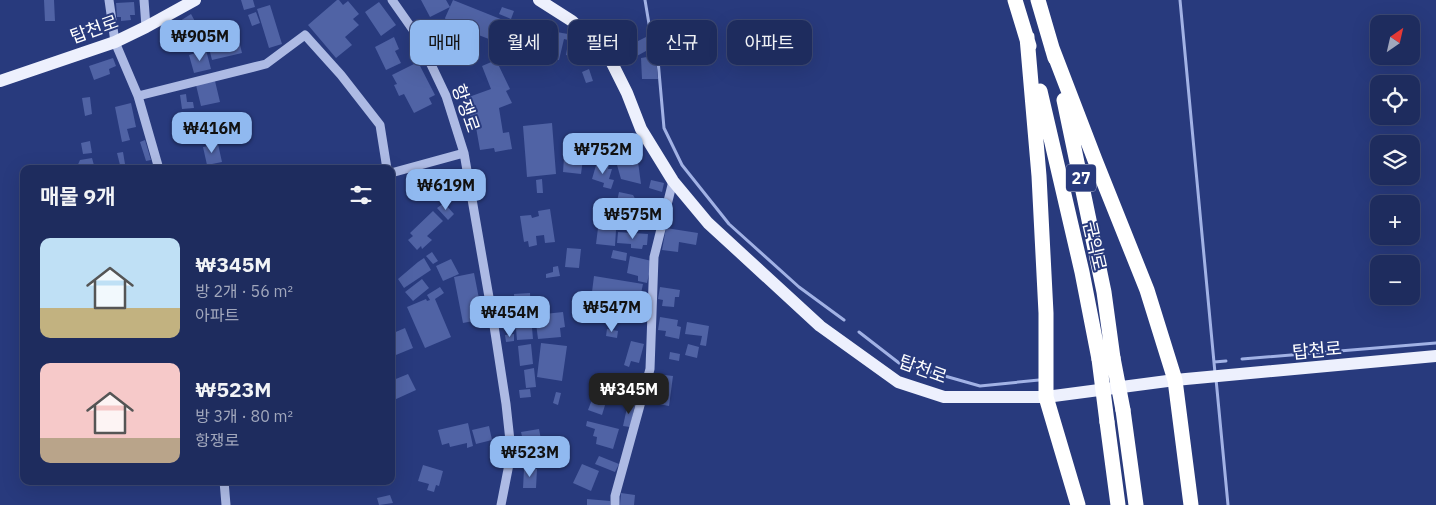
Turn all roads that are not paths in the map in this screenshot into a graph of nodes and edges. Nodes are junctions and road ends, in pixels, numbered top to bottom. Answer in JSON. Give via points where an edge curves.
{"nodes":[{"id":1,"x":109,"y":0,"type":"edge"},
{"id":2,"x":144,"y":0,"type":"edge"},
{"id":3,"x":195,"y":0,"type":"edge"},
{"id":4,"x":392,"y":0,"type":"edge"},
{"id":5,"x":539,"y":0,"type":"edge"},
{"id":6,"x":1015,"y":0,"type":"edge"},
{"id":7,"x":1038,"y":0,"type":"edge"},
{"id":8,"x":146,"y":27,"type":"junction"},
{"id":9,"x":1027,"y":37,"type":"junction"},
{"id":10,"x":116,"y":42,"type":"junction"},
{"id":11,"x":1052,"y":48,"type":"junction"},
{"id":12,"x":0,"y":81,"type":"edge"},
{"id":13,"x":138,"y":96,"type":"junction"},
{"id":14,"x":464,"y":153,"type":"junction"},
{"id":15,"x":158,"y":165,"type":"edge"},
{"id":16,"x":386,"y":165,"type":"edge"},
{"id":17,"x":395,"y":172,"type":"edge"},
{"id":18,"x":673,"y":181,"type":"junction"},
{"id":19,"x":1436,"y":356,"type":"edge"},
{"id":20,"x":1106,"y":359,"type":"junction"},
{"id":21,"x":1175,"y":380,"type":"junction"},
{"id":22,"x":1046,"y":397,"type":"junction"},
{"id":23,"x":224,"y":485,"type":"edge"},
{"id":24,"x":226,"y":505,"type":"edge"},
{"id":25,"x":501,"y":505,"type":"edge"},
{"id":26,"x":616,"y":505,"type":"edge"},
{"id":27,"x":1078,"y":505,"type":"edge"},
{"id":28,"x":1118,"y":505,"type":"edge"},
{"id":29,"x":1136,"y":505,"type":"edge"},
{"id":30,"x":1191,"y":505,"type":"edge"}],
"edges":[{"from":1,"to":10,"type":"street"},
{"from":2,"to":8,"type":"street"},
{"from":3,"to":8,"type":"main road","name":"탑천로"},
{"from":4,"to":14,"type":"street","name":"항쟁로","via":[[418,37],[446,96]]},
{"from":5,"to":18,"type":"main road","name":"탑천로","via":[[572,21],[610,59],[642,129]]},
{"from":6,"to":9,"type":"highway","name":"군익로"},
{"from":7,"to":11,"type":"highway","name":"군익로","number":"27"},
{"from":8,"to":10,"type":"main road","name":"탑천로"},
{"from":9,"to":20,"type":"highway","name":"군익로","via":[[1082,272]]},
{"from":9,"to":22,"type":"highway","via":[[1040,195]]},
{"from":10,"to":12,"type":"main road","name":"탑천로"},
{"from":10,"to":13,"type":"street"},
{"from":11,"to":20,"type":"highway","name":"군익로","number":"27","via":[[1104,292]]},
{"from":11,"to":21,"type":"highway","via":[[1147,290]]},
{"from":13,"to":15,"type":"street"},
{"from":13,"to":16,"type":"street","via":[[266,64],[304,35],[341,74],[380,125]]},
{"from":14,"to":17,"type":"street"},
{"from":14,"to":25,"type":"street","name":"항쟁로","via":[[494,326],[511,450]]},
{"from":18,"to":22,"type":"main road","name":"탑천로","via":[[708,223],[820,326],[898,382],[944,397]]},
{"from":18,"to":26,"type":"street","via":[[654,257],[650,369],[615,496]]},
{"from":19,"to":21,"type":"main road","name":"탑천로"},
{"from":20,"to":28,"type":"highway","name":"군익로","bridge":true,"via":[[1107,422]]},
{"from":20,"to":29,"type":"highway","name":"군익로","number":"27","bridge":true,"via":[[1123,410]]},
{"from":21,"to":22,"type":"main road","name":"탑천로"},
{"from":21,"to":30,"type":"highway"},
{"from":22,"to":27,"type":"highway"},
{"from":23,"to":24,"type":"street"}]}
